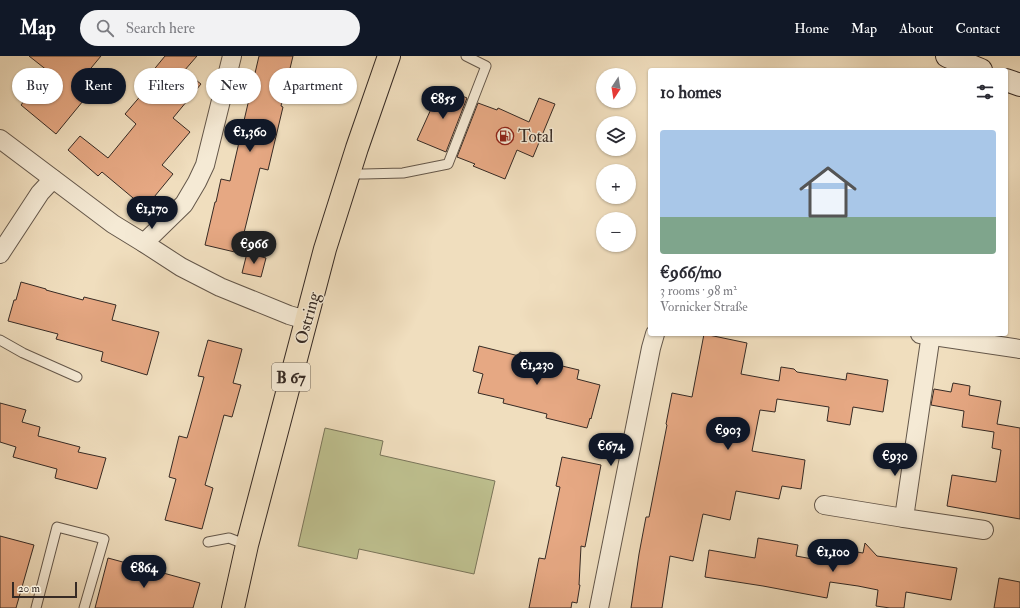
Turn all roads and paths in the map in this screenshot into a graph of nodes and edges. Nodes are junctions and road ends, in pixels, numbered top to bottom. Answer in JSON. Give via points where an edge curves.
{"nodes":[{"id":1,"x":232,"y":56,"type":"edge"},
{"id":2,"x":389,"y":56,"type":"edge"},
{"id":3,"x":466,"y":56,"type":"edge"},
{"id":4,"x":947,"y":56,"type":"edge"},
{"id":5,"x":976,"y":68,"type":"edge"},
{"id":6,"x":1008,"y":81,"type":"edge"},
{"id":7,"x":1020,"y":85,"type":"edge"},
{"id":8,"x":0,"y":139,"type":"edge"},
{"id":9,"x":350,"y":174,"type":"junction"},
{"id":10,"x":53,"y":178,"type":"junction"},
{"id":11,"x":144,"y":242,"type":"junction"},
{"id":12,"x":0,"y":254,"type":"edge"},
{"id":13,"x":306,"y":320,"type":"junction"},
{"id":14,"x":654,"y":336,"type":"edge"},
{"id":15,"x":927,"y":336,"type":"edge"},
{"id":16,"x":934,"y":336,"type":"edge"},
{"id":17,"x":0,"y":340,"type":"edge"},
{"id":18,"x":1020,"y":349,"type":"edge"},
{"id":19,"x":77,"y":376,"type":"dead end"},
{"id":20,"x":824,"y":505,"type":"dead end"},
{"id":21,"x":904,"y":518,"type":"junction"},
{"id":22,"x":984,"y":530,"type":"dead end"},
{"id":23,"x":208,"y":542,"type":"dead end"},
{"id":24,"x":246,"y":545,"type":"junction"},
{"id":25,"x":36,"y":608,"type":"edge"},
{"id":26,"x":84,"y":608,"type":"edge"},
{"id":27,"x":233,"y":608,"type":"edge"},
{"id":28,"x":599,"y":608,"type":"edge"}],
"edges":[{"from":1,"to":11,"type":"street","via":[[205,165],[197,182],[184,204]]},
{"from":2,"to":9,"type":"main road","name":"Ostring","number":"B 67"},
{"from":3,"to":9,"type":"lane","via":[[486,66],[448,164],[403,173]]},
{"from":4,"to":5,"type":"main road"},
{"from":6,"to":7,"type":"main road"},
{"from":8,"to":10,"type":"street"},
{"from":9,"to":13,"type":"main road","name":"Ostring","number":"B 67","via":[[325,249]]},
{"from":10,"to":11,"type":"street","via":[[113,224]]},
{"from":10,"to":12,"type":"street","via":[[40,193]]},
{"from":11,"to":13,"type":"street","via":[[181,267],[220,287]]},
{"from":13,"to":24,"type":"main road","name":"Ostring","number":"B 67"},
{"from":14,"to":28,"type":"street"},
{"from":15,"to":21,"type":"street"},
{"from":16,"to":18,"type":"street"},
{"from":17,"to":19,"type":"lane","via":[[23,353]]},
{"from":20,"to":21,"type":"street"},
{"from":21,"to":22,"type":"street"},
{"from":23,"to":24,"type":"lane","via":[[229,538]]},
{"from":24,"to":27,"type":"main road","name":"Ostring","number":"B 67"},
{"from":25,"to":26,"type":"lane","via":[[57,527],[104,538]]}]}
